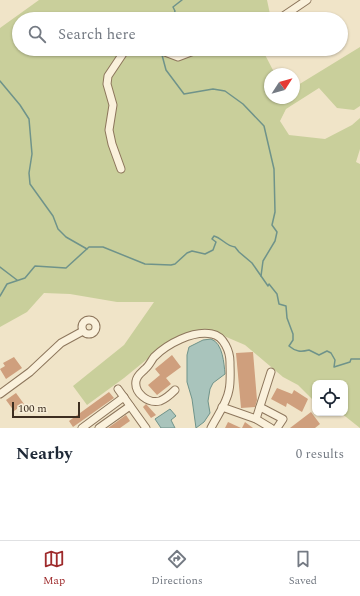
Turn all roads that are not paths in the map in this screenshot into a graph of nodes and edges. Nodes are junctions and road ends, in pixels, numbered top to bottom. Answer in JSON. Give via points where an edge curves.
{"nodes":[{"id":1,"x":307,"y":0,"type":"edge"},
{"id":2,"x":290,"y":12,"type":"edge"},
{"id":3,"x":121,"y":56,"type":"edge"},
{"id":4,"x":121,"y":169,"type":"dead end"},
{"id":5,"x":83,"y":331,"type":"dead end"},
{"id":6,"x":271,"y":372,"type":"dead end"},
{"id":7,"x":118,"y":389,"type":"dead end"},
{"id":8,"x":175,"y":390,"type":"dead end"},
{"id":9,"x":0,"y":394,"type":"edge"},
{"id":10,"x":124,"y":397,"type":"junction"},
{"id":11,"x":130,"y":406,"type":"junction"},
{"id":12,"x":260,"y":406,"type":"junction"},
{"id":13,"x":222,"y":408,"type":"junction"},
{"id":14,"x":256,"y":419,"type":"junction"},
{"id":15,"x":82,"y":428,"type":"edge"},
{"id":16,"x":99,"y":428,"type":"edge"},
{"id":17,"x":146,"y":428,"type":"edge"},
{"id":18,"x":211,"y":428,"type":"edge"},
{"id":19,"x":270,"y":428,"type":"edge"},
{"id":20,"x":277,"y":428,"type":"edge"}],
"edges":[{"from":1,"to":2,"type":"street"},
{"from":3,"to":4,"type":"street","via":[[108,76],[107,84],[113,105],[109,130]]},
{"from":5,"to":9,"type":"street","via":[[61,343],[30,372]]},
{"from":6,"to":12,"type":"street"},
{"from":7,"to":10,"type":"street"},
{"from":8,"to":13,"type":"street","via":[[160,401],[145,399],[136,387],[136,381],[154,358],[166,348],[192,336],[214,334],[228,348],[230,354],[229,390]]},
{"from":10,"to":11,"type":"street"},
{"from":10,"to":15,"type":"street"},
{"from":11,"to":16,"type":"street"},
{"from":11,"to":17,"type":"street"},
{"from":12,"to":14,"type":"street"},
{"from":12,"to":20,"type":"street","via":[[283,419]]},
{"from":13,"to":14,"type":"street"},
{"from":13,"to":18,"type":"street"},
{"from":14,"to":19,"type":"street"}]}
